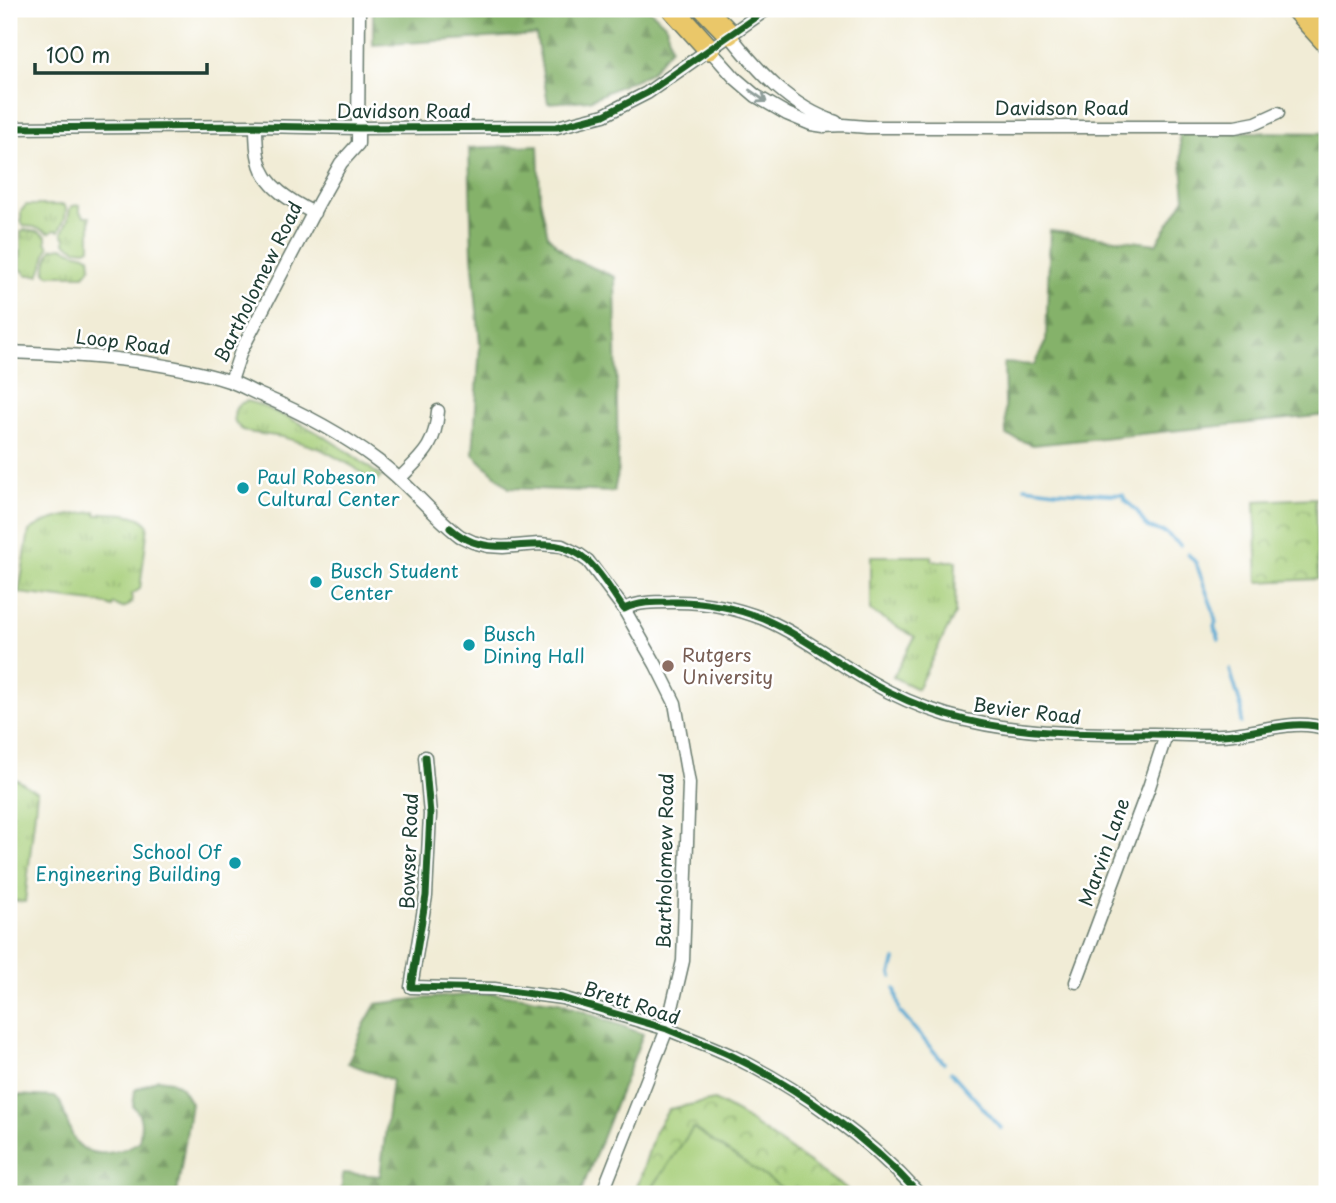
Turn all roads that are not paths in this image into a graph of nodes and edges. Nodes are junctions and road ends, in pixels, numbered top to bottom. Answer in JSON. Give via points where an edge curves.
{"nodes":[{"id":1,"x":359,"y":9,"type":"edge"},
{"id":2,"x":673,"y":9,"type":"edge"},
{"id":3,"x":705,"y":9,"type":"edge"},
{"id":4,"x":766,"y":9,"type":"edge"},
{"id":5,"x":1296,"y":9,"type":"edge"},
{"id":6,"x":729,"y":34,"type":"junction"},
{"id":7,"x":1327,"y":43,"type":"edge"},
{"id":8,"x":709,"y":49,"type":"junction"},
{"id":9,"x":1278,"y":113,"type":"dead end"},
{"id":10,"x":842,"y":125,"type":"junction"},
{"id":11,"x":256,"y":126,"type":"junction"},
{"id":12,"x":9,"y":128,"type":"edge"},
{"id":13,"x":359,"y":128,"type":"junction"},
{"id":14,"x":314,"y":214,"type":"junction"},
{"id":15,"x":9,"y":352,"type":"edge"},
{"id":16,"x":231,"y":381,"type":"junction"},
{"id":17,"x":438,"y":411,"type":"dead end"},
{"id":18,"x":399,"y":479,"type":"junction"},
{"id":19,"x":624,"y":609,"type":"junction"},
{"id":20,"x":1327,"y":729,"type":"edge"},
{"id":21,"x":1166,"y":735,"type":"junction"},
{"id":22,"x":425,"y":757,"type":"dead end"},
{"id":23,"x":1076,"y":982,"type":"dead end"},
{"id":24,"x":411,"y":987,"type":"joint"},
{"id":25,"x":667,"y":1029,"type":"junction"},
{"id":26,"x":603,"y":1194,"type":"edge"},
{"id":27,"x":919,"y":1194,"type":"edge"}],
"edges":[{"from":1,"to":13,"type":"street","name":"Bartholomew Road"},
{"from":2,"to":8,"type":"highway"},
{"from":3,"to":6,"type":"highway"},
{"from":4,"to":6,"type":"street","name":"Davidson Road"},
{"from":5,"to":7,"type":"highway"},
{"from":6,"to":8,"type":"street","name":"Davidson Road"},
{"from":6,"to":10,"type":"street","name":"Davidson Road","via":[[776,87],[810,112]]},
{"from":8,"to":10,"type":"street","name":"Davidson Road","one_way":true,"via":[[756,96],[787,114],[824,127]]},
{"from":8,"to":13,"type":"street","name":"Davidson Road","via":[[646,93],[604,115],[576,123],[557,127]]},
{"from":9,"to":10,"type":"street","name":"Davidson Road","via":[[1235,127]]},
{"from":11,"to":12,"type":"street","name":"Davidson Road"},
{"from":11,"to":13,"type":"street","name":"Davidson Road"},
{"from":11,"to":14,"type":"street","via":[[259,163],[269,182]]},
{"from":13,"to":14,"type":"street","name":"Bartholomew Road","via":[[358,144],[341,163]]},
{"from":14,"to":16,"type":"street","name":"Bartholomew Road","via":[[242,351]]},
{"from":15,"to":16,"type":"street","name":"Loop Road","via":[[146,363]]},
{"from":16,"to":18,"type":"street","name":"Bartholomew Road","via":[[321,424]]},
{"from":17,"to":18,"type":"street","via":[[426,452]]},
{"from":18,"to":19,"type":"street","name":"Bartholomew Road","via":[[450,528],[473,542],[503,547],[550,544],[578,554],[596,570]]},
{"from":19,"to":21,"type":"street","name":"Bevier Road","via":[[686,601],[749,614],[888,691],[978,724],[1084,735]]},
{"from":19,"to":25,"type":"street","name":"Bartholomew Road","via":[[676,704],[689,783],[683,961]]},
{"from":20,"to":21,"type":"street","name":"Bevier Road","via":[[1300,724],[1224,736]]},
{"from":21,"to":23,"type":"street","name":"Marvin Lane"},
{"from":22,"to":24,"type":"street","name":"Bowser Road","via":[[430,814],[426,896]]},
{"from":24,"to":25,"type":"street","name":"Brett Road","via":[[494,989],[562,998]]},
{"from":25,"to":26,"type":"street","name":"Bartholomew Road"},
{"from":25,"to":27,"type":"street","name":"Brett Road","via":[[731,1056],[805,1097],[884,1159]]}]}
